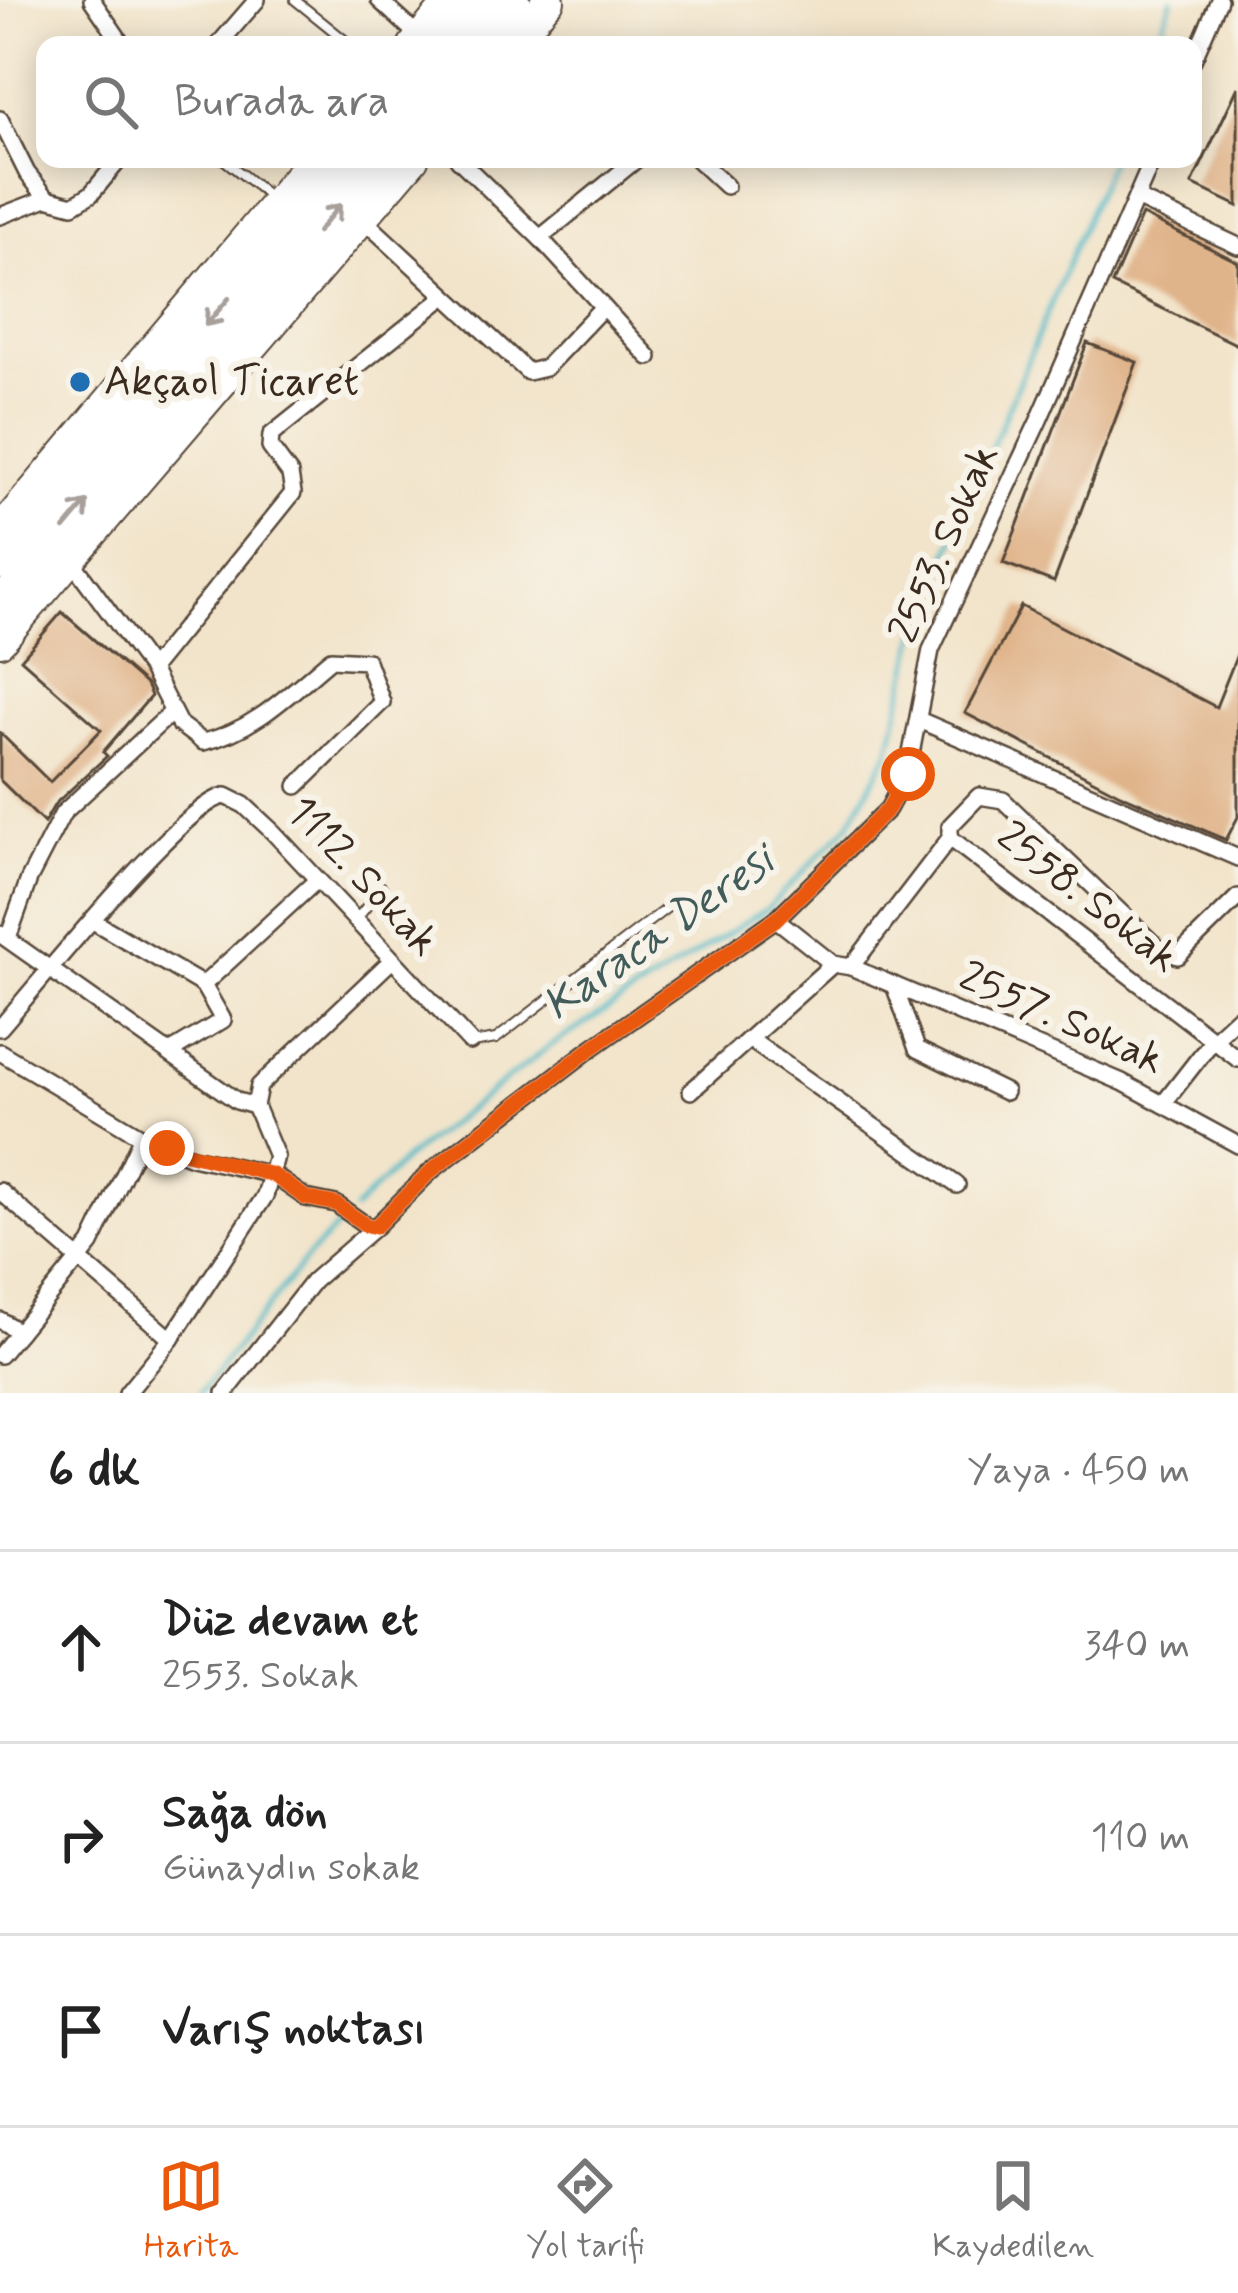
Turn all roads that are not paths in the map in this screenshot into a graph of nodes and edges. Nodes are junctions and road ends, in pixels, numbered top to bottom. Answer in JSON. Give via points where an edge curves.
{"nodes":[{"id":1,"x":92,"y":0,"type":"edge"},
{"id":2,"x":257,"y":0,"type":"edge"},
{"id":3,"x":295,"y":0,"type":"edge"},
{"id":4,"x":379,"y":0,"type":"edge"},
{"id":5,"x":452,"y":0,"type":"edge"},
{"id":6,"x":484,"y":0,"type":"edge"},
{"id":7,"x":515,"y":0,"type":"edge"},
{"id":8,"x":549,"y":0,"type":"edge"},
{"id":9,"x":1220,"y":0,"type":"edge"},
{"id":10,"x":117,"y":36,"type":"edge"},
{"id":11,"x":226,"y":36,"type":"edge"},
{"id":12,"x":340,"y":36,"type":"edge"},
{"id":13,"x":420,"y":36,"type":"edge"},
{"id":14,"x":431,"y":36,"type":"edge"},
{"id":15,"x":435,"y":36,"type":"edge"},
{"id":16,"x":485,"y":36,"type":"edge"},
{"id":17,"x":519,"y":36,"type":"edge"},
{"id":18,"x":1202,"y":40,"type":"edge"},
{"id":19,"x":0,"y":119,"type":"edge"},
{"id":20,"x":113,"y":168,"type":"edge"},
{"id":21,"x":234,"y":168,"type":"edge"},
{"id":22,"x":305,"y":168,"type":"edge"},
{"id":23,"x":339,"y":168,"type":"edge"},
{"id":24,"x":372,"y":168,"type":"edge"},
{"id":25,"x":405,"y":168,"type":"edge"},
{"id":26,"x":467,"y":168,"type":"edge"},
{"id":27,"x":626,"y":168,"type":"edge"},
{"id":28,"x":707,"y":168,"type":"edge"},
{"id":29,"x":1149,"y":168,"type":"edge"},
{"id":30,"x":727,"y":186,"type":"dead end"},
{"id":31,"x":47,"y":198,"type":"junction"},
{"id":32,"x":1136,"y":198,"type":"junction"},
{"id":33,"x":276,"y":201,"type":"junction"},
{"id":34,"x":0,"y":216,"type":"edge"},
{"id":35,"x":363,"y":218,"type":"junction"},
{"id":36,"x":540,"y":238,"type":"junction"},
{"id":37,"x":1238,"y":246,"type":"edge"},
{"id":38,"x":444,"y":297,"type":"junction"},
{"id":39,"x":603,"y":307,"type":"junction"},
{"id":40,"x":649,"y":357,"type":"dead end"},
{"id":41,"x":0,"y":531,"type":"edge"},
{"id":42,"x":70,"y":560,"type":"junction"},
{"id":43,"x":0,"y":563,"type":"edge"},
{"id":44,"x":0,"y":604,"type":"edge"},
{"id":45,"x":0,"y":641,"type":"edge"},
{"id":46,"x":151,"y":669,"type":"junction"},
{"id":47,"x":171,"y":713,"type":"junction"},
{"id":48,"x":919,"y":720,"type":"junction"},
{"id":49,"x":297,"y":786,"type":"dead end"},
{"id":50,"x":950,"y":838,"type":"junction"},
{"id":51,"x":1238,"y":859,"type":"edge"},
{"id":52,"x":317,"y":880,"type":"junction"},
{"id":53,"x":382,"y":887,"type":"dead end"},
{"id":54,"x":1238,"y":896,"type":"edge"},
{"id":55,"x":672,"y":904,"type":"dead end"},
{"id":56,"x":776,"y":919,"type":"junction"},
{"id":57,"x":93,"y":921,"type":"junction"},
{"id":58,"x":355,"y":922,"type":"junction"},
{"id":59,"x":4,"y":936,"type":"edge"},
{"id":60,"x":391,"y":961,"type":"junction"},
{"id":61,"x":842,"y":965,"type":"junction"},
{"id":62,"x":53,"y":968,"type":"junction"},
{"id":63,"x":894,"y":985,"type":"junction"},
{"id":64,"x":203,"y":986,"type":"junction"},
{"id":65,"x":1238,"y":1017,"type":"edge"},
{"id":66,"x":0,"y":1028,"type":"edge"},
{"id":67,"x":749,"y":1039,"type":"junction"},
{"id":68,"x":1213,"y":1040,"type":"junction"},
{"id":69,"x":470,"y":1042,"type":"joint"},
{"id":70,"x":0,"y":1052,"type":"edge"},
{"id":71,"x":170,"y":1052,"type":"junction"},
{"id":72,"x":1238,"y":1059,"type":"edge"},
{"id":73,"x":691,"y":1091,"type":"dead end"},
{"id":74,"x":1005,"y":1092,"type":"dead end"},
{"id":75,"x":1163,"y":1104,"type":"junction"},
{"id":76,"x":255,"y":1106,"type":"junction"},
{"id":77,"x":142,"y":1137,"type":"junction"},
{"id":78,"x":1238,"y":1145,"type":"edge"},
{"id":79,"x":273,"y":1175,"type":"junction"},
{"id":80,"x":957,"y":1185,"type":"dead end"},
{"id":81,"x":0,"y":1190,"type":"edge"},
{"id":82,"x":371,"y":1226,"type":"junction"},
{"id":83,"x":80,"y":1257,"type":"junction"},
{"id":84,"x":0,"y":1319,"type":"edge"},
{"id":85,"x":19,"y":1332,"type":"junction"},
{"id":86,"x":171,"y":1339,"type":"junction"},
{"id":87,"x":0,"y":1355,"type":"edge"},
{"id":88,"x":127,"y":1393,"type":"edge"},
{"id":89,"x":225,"y":1393,"type":"edge"}],
"edges":[{"from":1,"to":10,"type":"street"},
{"from":2,"to":11,"type":"street"},
{"from":3,"to":12,"type":"lane"},
{"from":4,"to":13,"type":"street"},
{"from":5,"to":14,"type":"highway"},
{"from":6,"to":15,"type":"highway"},
{"from":7,"to":16,"type":"highway"},
{"from":8,"to":17,"type":"highway"},
{"from":9,"to":18,"type":"street"},
{"from":19,"to":31,"type":"street"},
{"from":20,"to":31,"type":"street","via":[[73,205]]},
{"from":21,"to":33,"type":"lane"},
{"from":22,"to":33,"type":"highway"},
{"from":23,"to":43,"type":"highway","one_way":true},
{"from":44,"to":24,"type":"highway","one_way":true},
{"from":25,"to":35,"type":"highway"},
{"from":26,"to":36,"type":"street"},
{"from":27,"to":36,"type":"street"},
{"from":28,"to":30,"type":"street"},
{"from":29,"to":32,"type":"street","name":"2553. Sokak"},
{"from":31,"to":34,"type":"street"},
{"from":32,"to":37,"type":"street"},
{"from":32,"to":48,"type":"street","name":"2553. Sokak","via":[[931,650]]},
{"from":33,"to":41,"type":"highway"},
{"from":35,"to":38,"type":"street"},
{"from":35,"to":42,"type":"highway"},
{"from":36,"to":39,"type":"street"},
{"from":38,"to":39,"type":"street","via":[[532,373]]},
{"from":38,"to":46,"type":"street","via":[[271,435],[293,494]]},
{"from":39,"to":40,"type":"street"},
{"from":42,"to":45,"type":"highway"},
{"from":42,"to":46,"type":"street"},
{"from":46,"to":47,"type":"street"},
{"from":47,"to":49,"type":"street","via":[[203,742],[232,736],[331,659],[367,661],[382,702]]},
{"from":47,"to":59,"type":"street","via":[[63,813]]},
{"from":48,"to":51,"type":"street"},
{"from":48,"to":56,"type":"street","name":"2553. Sokak","via":[[908,774],[888,809]]},
{"from":50,"to":54,"type":"street","via":[[950,826],[979,796],[1003,800],[1159,949],[1178,956]]},
{"from":50,"to":61,"type":"street"},
{"from":50,"to":68,"type":"street","name":"2558. Sokak"},
{"from":52,"to":57,"type":"street","name":"1112. Sokak","via":[[244,805],[216,797]]},
{"from":52,"to":58,"type":"street","name":"1112. Sokak"},
{"from":52,"to":64,"type":"street"},
{"from":53,"to":58,"type":"lane"},
{"from":55,"to":69,"type":"lane","via":[[496,1039]]},
{"from":56,"to":61,"type":"street","name":"2557. Sokak"},
{"from":56,"to":82,"type":"street","name":"2553. Sokak","via":[[536,1090]]},
{"from":57,"to":62,"type":"street","name":"1112. Sokak"},
{"from":57,"to":64,"type":"street"},
{"from":58,"to":60,"type":"street","name":"1112. Sokak"},
{"from":59,"to":62,"type":"street"},
{"from":60,"to":69,"type":"street","name":"1112. Sokak"},
{"from":60,"to":76,"type":"street","via":[[259,1086]]},
{"from":61,"to":63,"type":"street","name":"2557. Sokak"},
{"from":61,"to":67,"type":"street"},
{"from":62,"to":66,"type":"street","name":"1112. Sokak"},
{"from":62,"to":71,"type":"street"},
{"from":63,"to":74,"type":"street","via":[[917,1049]]},
{"from":63,"to":75,"type":"street","name":"2557. Sokak"},
{"from":64,"to":71,"type":"street","via":[[223,1020]]},
{"from":65,"to":68,"type":"street"},
{"from":67,"to":73,"type":"street"},
{"from":67,"to":80,"type":"street"},
{"from":68,"to":72,"type":"street","name":"2558. Sokak"},
{"from":68,"to":75,"type":"street"},
{"from":70,"to":77,"type":"street"},
{"from":71,"to":76,"type":"street"},
{"from":75,"to":78,"type":"street","name":"2557. Sokak"},
{"from":76,"to":79,"type":"street","via":[[276,1156]]},
{"from":77,"to":79,"type":"street"},
{"from":77,"to":83,"type":"street"},
{"from":79,"to":82,"type":"street"},
{"from":79,"to":86,"type":"street"},
{"from":81,"to":83,"type":"street"},
{"from":82,"to":89,"type":"street","name":"2553. Sokak","via":[[313,1282]]},
{"from":83,"to":85,"type":"street"},
{"from":83,"to":86,"type":"street"},
{"from":84,"to":85,"type":"street"},
{"from":85,"to":87,"type":"street"},
{"from":86,"to":88,"type":"street"}]}
